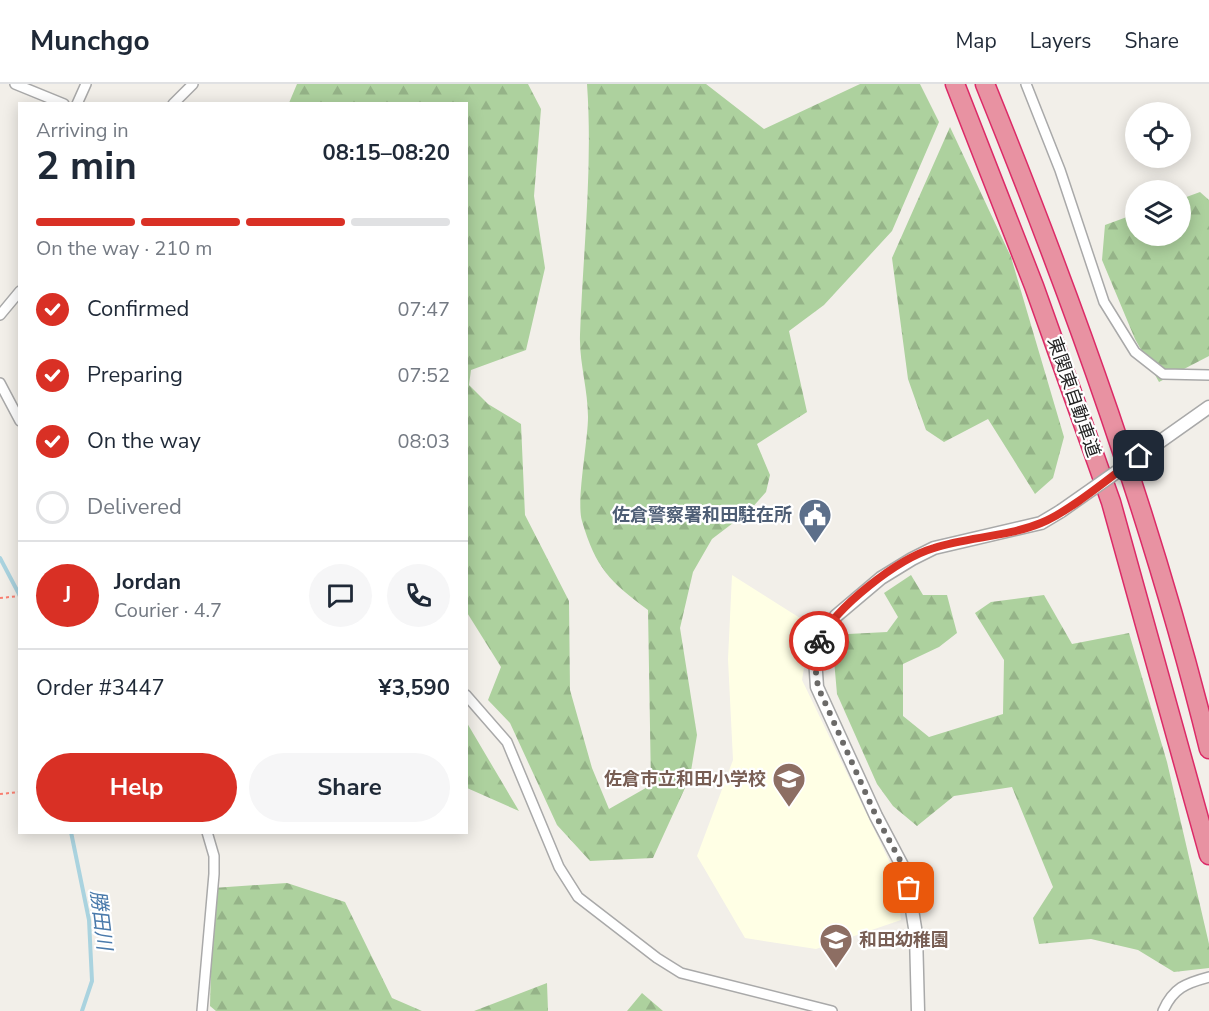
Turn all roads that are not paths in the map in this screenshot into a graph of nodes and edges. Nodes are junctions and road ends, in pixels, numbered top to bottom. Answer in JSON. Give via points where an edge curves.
{"nodes":[{"id":1,"x":15,"y":84,"type":"edge"},
{"id":2,"x":86,"y":84,"type":"edge"},
{"id":3,"x":193,"y":84,"type":"edge"},
{"id":4,"x":955,"y":84,"type":"edge"},
{"id":5,"x":985,"y":84,"type":"edge"},
{"id":6,"x":1026,"y":84,"type":"edge"},
{"id":7,"x":58,"y":102,"type":"edge"},
{"id":8,"x":78,"y":102,"type":"edge"},
{"id":9,"x":175,"y":102,"type":"edge"},
{"id":10,"x":18,"y":293,"type":"edge"},
{"id":11,"x":0,"y":315,"type":"edge"},
{"id":12,"x":1209,"y":375,"type":"edge"},
{"id":13,"x":0,"y":383,"type":"edge"},
{"id":14,"x":3,"y":397,"type":"edge"},
{"id":15,"x":1209,"y":407,"type":"edge"},
{"id":16,"x":18,"y":418,"type":"edge"},
{"id":17,"x":468,"y":697,"type":"edge"},
{"id":18,"x":1209,"y":749,"type":"edge"},
{"id":19,"x":208,"y":834,"type":"edge"},
{"id":20,"x":1209,"y":855,"type":"edge"},
{"id":21,"x":1209,"y":977,"type":"edge"},
{"id":22,"x":202,"y":1011,"type":"edge"},
{"id":23,"x":832,"y":1011,"type":"edge"},
{"id":24,"x":918,"y":1011,"type":"edge"},
{"id":25,"x":1163,"y":1011,"type":"edge"}],
"edges":[{"from":1,"to":7,"type":"street"},
{"from":2,"to":8,"type":"street"},
{"from":3,"to":9,"type":"street"},
{"from":4,"to":20,"type":"highway","name":"東関東自動車道","via":[[1034,286],[1111,502]]},
{"from":5,"to":18,"type":"highway","name":"東関東自動車道","via":[[1060,277],[1133,483]]},
{"from":6,"to":12,"type":"street","via":[[1060,170],[1104,302],[1135,352],[1163,374]]},
{"from":10,"to":11,"type":"street"},
{"from":13,"to":14,"type":"street"},
{"from":14,"to":16,"type":"street"},
{"from":15,"to":24,"type":"street","bridge":true,"via":[[1041,523],[934,548],[912,559],[881,578],[836,616],[819,641],[814,658],[818,687],[906,873],[916,934]]},
{"from":17,"to":23,"type":"street","via":[[507,742],[559,867],[578,897],[681,973]]},
{"from":19,"to":22,"type":"street","via":[[214,874]]},
{"from":21,"to":25,"type":"street","via":[[1182,985],[1168,999]]}]}
